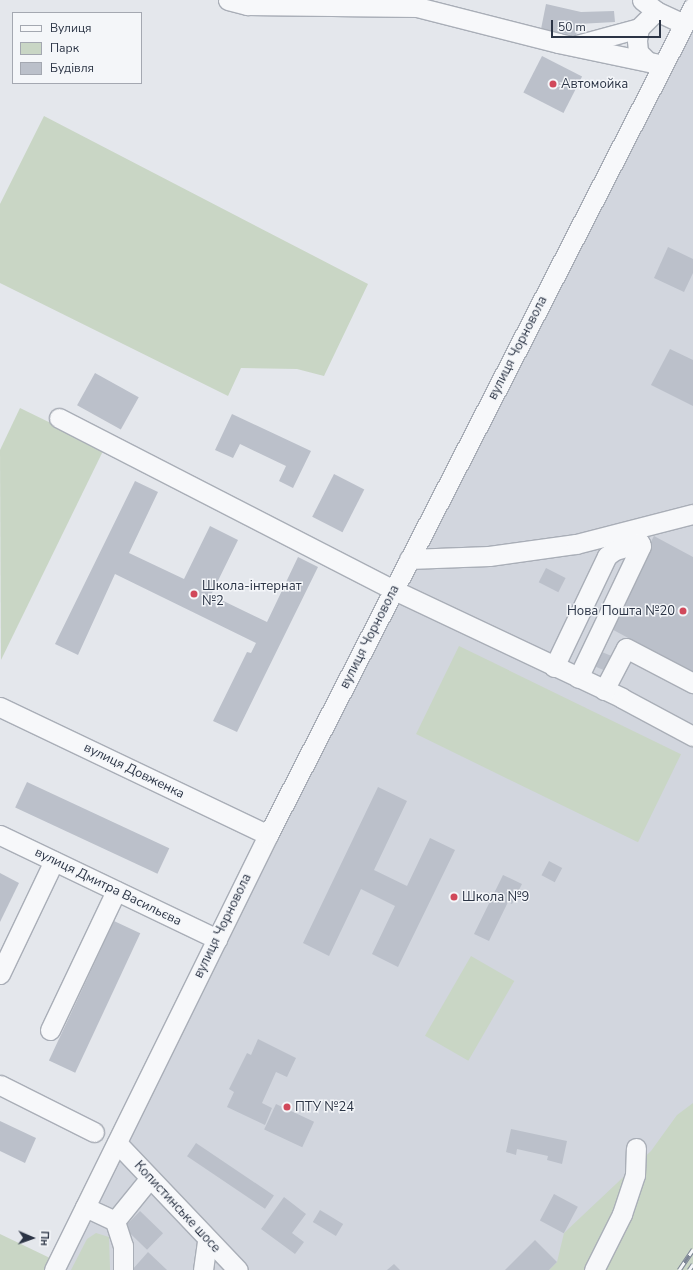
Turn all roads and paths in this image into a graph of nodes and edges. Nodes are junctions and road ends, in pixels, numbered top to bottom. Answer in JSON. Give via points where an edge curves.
{"nodes":[{"id":1,"x":228,"y":0,"type":"edge"},
{"id":2,"x":650,"y":4,"type":"edge"},
{"id":3,"x":693,"y":7,"type":"edge"},
{"id":4,"x":684,"y":24,"type":"junction"},
{"id":5,"x":639,"y":28,"type":"junction"},
{"id":6,"x":575,"y":46,"type":"junction"},
{"id":7,"x":655,"y":63,"type":"junction"},
{"id":8,"x":59,"y":418,"type":"dead end"},
{"id":9,"x":693,"y":514,"type":"edge"},
{"id":10,"x":410,"y":559,"type":"junction"},
{"id":11,"x":394,"y":590,"type":"junction"},
{"id":12,"x":554,"y":667,"type":"junction"},
{"id":13,"x":578,"y":678,"type":"junction"},
{"id":14,"x":693,"y":683,"type":"edge"},
{"id":15,"x":604,"y":690,"type":"junction"},
{"id":16,"x":0,"y":707,"type":"edge"},
{"id":17,"x":693,"y":736,"type":"edge"},
{"id":18,"x":268,"y":835,"type":"junction"},
{"id":19,"x":0,"y":836,"type":"edge"},
{"id":20,"x":54,"y":861,"type":"junction"},
{"id":21,"x":116,"y":891,"type":"junction"},
{"id":22,"x":217,"y":939,"type":"junction"},
{"id":23,"x":0,"y":974,"type":"edge"},
{"id":24,"x":50,"y":1030,"type":"dead end"},
{"id":25,"x":0,"y":1085,"type":"edge"},
{"id":26,"x":94,"y":1132,"type":"dead end"},
{"id":27,"x":117,"y":1143,"type":"junction"},
{"id":28,"x":636,"y":1148,"type":"dead end"},
{"id":29,"x":150,"y":1178,"type":"junction"},
{"id":30,"x":85,"y":1207,"type":"junction"},
{"id":31,"x":115,"y":1221,"type":"junction"},
{"id":32,"x":208,"y":1240,"type":"junction"},
{"id":33,"x":54,"y":1270,"type":"edge"},
{"id":34,"x":123,"y":1270,"type":"edge"},
{"id":35,"x":203,"y":1270,"type":"edge"},
{"id":36,"x":238,"y":1270,"type":"edge"},
{"id":37,"x":594,"y":1270,"type":"edge"}],
"edges":[{"from":1,"to":6,"type":"street","via":[[247,5],[418,7]]},
{"from":2,"to":4,"type":"street"},
{"from":2,"to":5,"type":"street"},
{"from":3,"to":4,"type":"street","name":"вулиця Чорновола"},
{"from":4,"to":7,"type":"street","name":"вулиця Чорновола"},
{"from":5,"to":6,"type":"street"},
{"from":5,"to":7,"type":"street","via":[[638,52]]},
{"from":6,"to":7,"type":"street"},
{"from":7,"to":10,"type":"street","name":"вулиця Чорновола"},
{"from":8,"to":11,"type":"street"},
{"from":9,"to":10,"type":"street","via":[[576,544],[489,556]]},
{"from":10,"to":11,"type":"street","name":"вулиця Чорновола"},
{"from":11,"to":12,"type":"street"},
{"from":11,"to":18,"type":"street","name":"вулиця Чорновола"},
{"from":12,"to":13,"type":"street"},
{"from":12,"to":13,"type":"street","via":[[607,556],[615,550],[640,543],[642,546]]},
{"from":13,"to":15,"type":"street"},
{"from":14,"to":15,"type":"street","via":[[626,648]]},
{"from":15,"to":17,"type":"street"},
{"from":16,"to":18,"type":"street","name":"вулиця Довженка"},
{"from":18,"to":22,"type":"street","name":"вулиця Чорновола"},
{"from":19,"to":20,"type":"street","name":"вулиця Дмитра Васильєва"},
{"from":20,"to":21,"type":"street","name":"вулиця Дмитра Васильєва"},
{"from":20,"to":23,"type":"street"},
{"from":21,"to":22,"type":"street","name":"вулиця Дмитра Васильєва"},
{"from":21,"to":24,"type":"street"},
{"from":22,"to":27,"type":"street","name":"вулиця Чорновола"},
{"from":25,"to":26,"type":"street"},
{"from":27,"to":29,"type":"street","name":"Копистинське шосе"},
{"from":27,"to":30,"type":"street","name":"вулиця Чорновола"},
{"from":28,"to":37,"type":"street","via":[[636,1175],[622,1214]]},
{"from":29,"to":31,"type":"street"},
{"from":29,"to":32,"type":"street","name":"Копистинське шосе"},
{"from":30,"to":31,"type":"street"},
{"from":30,"to":33,"type":"street","name":"вулиця Чорновола"},
{"from":31,"to":34,"type":"street","via":[[123,1246]]},
{"from":32,"to":35,"type":"street"},
{"from":32,"to":36,"type":"street","name":"Копистинське шосе"}]}
